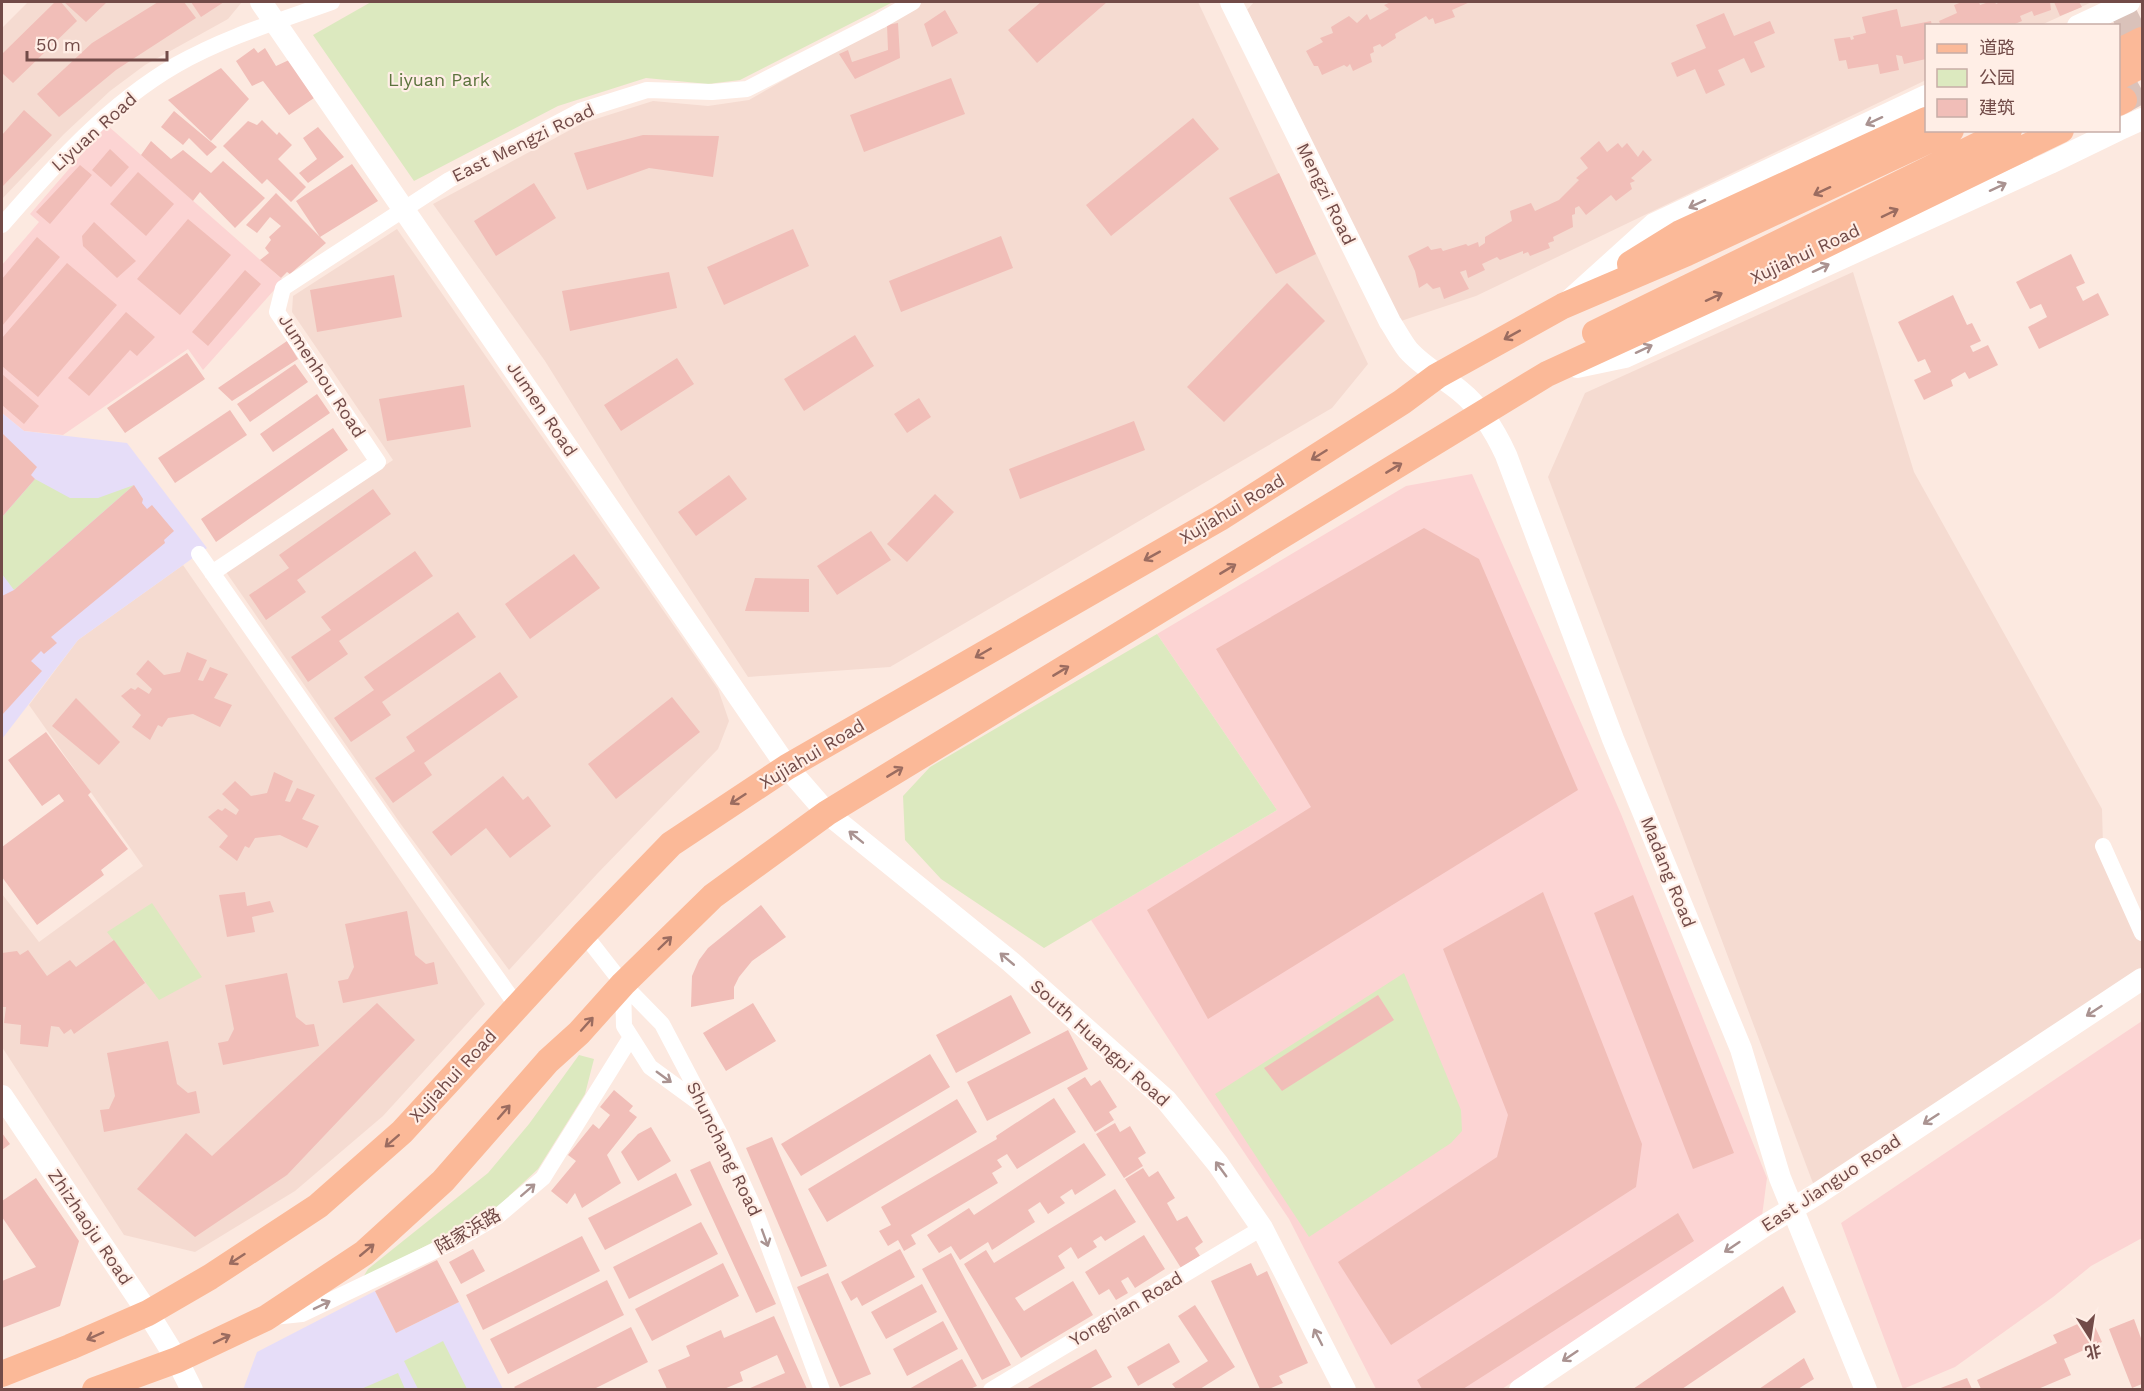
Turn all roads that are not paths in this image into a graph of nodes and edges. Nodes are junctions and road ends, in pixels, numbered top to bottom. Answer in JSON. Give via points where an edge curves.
{"nodes":[{"id":1,"x":261,"y":2,"type":"edge"},
{"id":2,"x":332,"y":2,"type":"edge"},
{"id":3,"x":913,"y":2,"type":"edge"},
{"id":4,"x":1230,"y":2,"type":"edge"},
{"id":5,"x":2129,"y":2,"type":"edge"},
{"id":6,"x":274,"y":22,"type":"junction"},
{"id":7,"x":2082,"y":24,"type":"edge"},
{"id":8,"x":2142,"y":40,"type":"edge"},
{"id":9,"x":2120,"y":51,"type":"edge"},
{"id":10,"x":2142,"y":65,"type":"edge"},
{"id":11,"x":2120,"y":93,"type":"edge"},
{"id":12,"x":1925,"y":96,"type":"edge"},
{"id":13,"x":2142,"y":118,"type":"edge"},
{"id":14,"x":1925,"y":120,"type":"edge"},
{"id":15,"x":2120,"y":129,"type":"edge"},
{"id":16,"x":1947,"y":132,"type":"edge"},
{"id":17,"x":2005,"y":132,"type":"edge"},
{"id":18,"x":2057,"y":132,"type":"edge"},
{"id":19,"x":2114,"y":132,"type":"edge"},
{"id":20,"x":404,"y":208,"type":"junction"},
{"id":21,"x":2,"y":225,"type":"edge"},
{"id":22,"x":1563,"y":306,"type":"junction"},
{"id":23,"x":1546,"y":374,"type":"junction"},
{"id":24,"x":1437,"y":376,"type":"junction"},
{"id":25,"x":1482,"y":414,"type":"junction"},
{"id":26,"x":199,"y":554,"type":"dead end"},
{"id":27,"x":212,"y":573,"type":"junction"},
{"id":28,"x":787,"y":767,"type":"junction"},
{"id":29,"x":827,"y":813,"type":"junction"},
{"id":30,"x":2103,"y":846,"type":"dead end"},
{"id":31,"x":2142,"y":933,"type":"edge"},
{"id":32,"x":584,"y":934,"type":"junction"},
{"id":33,"x":2142,"y":979,"type":"edge"},
{"id":34,"x":623,"y":984,"type":"junction"},
{"id":35,"x":518,"y":1006,"type":"junction"},
{"id":36,"x":631,"y":1037,"type":"junction"},
{"id":37,"x":2,"y":1096,"type":"edge"},
{"id":38,"x":706,"y":1108,"type":"junction"},
{"id":39,"x":1792,"y":1209,"type":"junction"},
{"id":40,"x":1262,"y":1228,"type":"junction"},
{"id":41,"x":148,"y":1313,"type":"junction"},
{"id":42,"x":266,"y":1318,"type":"junction"},
{"id":43,"x":177,"y":1360,"type":"junction"},
{"id":44,"x":2,"y":1374,"type":"edge"},
{"id":45,"x":95,"y":1389,"type":"edge"},
{"id":46,"x":192,"y":1389,"type":"edge"},
{"id":47,"x":822,"y":1389,"type":"edge"},
{"id":48,"x":991,"y":1389,"type":"edge"},
{"id":49,"x":1345,"y":1389,"type":"edge"},
{"id":50,"x":1520,"y":1389,"type":"edge"},
{"id":51,"x":1866,"y":1389,"type":"edge"}],
"edges":[{"from":1,"to":6,"type":"street","name":"Jumen Road"},
{"from":2,"to":6,"type":"street","name":"Liyuan Road"},
{"from":3,"to":20,"type":"street","name":"East Mengzi Road","via":[[747,89],[712,93],[647,90],[580,111],[448,180]]},
{"from":4,"to":24,"type":"street","name":"Mengzi Road","via":[[1390,322],[1409,350]]},
{"from":5,"to":7,"type":"street"},
{"from":6,"to":20,"type":"street","name":"Jumen Road"},
{"from":6,"to":21,"type":"street","name":"Liyuan Road","via":[[229,38],[175,66],[120,104],[68,151]]},
{"from":8,"to":9,"type":"main road"},
{"from":10,"to":11,"type":"main road"},
{"from":12,"to":22,"type":"street","name":"Xujiahui Road","one_way":true,"via":[[1654,224]]},
{"from":13,"to":15,"type":"street"},
{"from":14,"to":22,"type":"main road","via":[[1680,233]]},
{"from":16,"to":22,"type":"main road","name":"Xujiahui Road","one_way":true,"via":[[1688,253]]},
{"from":17,"to":23,"type":"main road","name":"Xujiahui Road","via":[[1593,334]]},
{"from":23,"to":18,"type":"main road","name":"Xujiahui Road","one_way":true,"via":[[1780,267]]},
{"from":23,"to":19,"type":"street","one_way":true,"via":[[1625,357]]},
{"from":20,"to":27,"type":"street","name":"Jumenhou Road","via":[[283,288],[277,312],[378,462]]},
{"from":20,"to":28,"type":"street","name":"Jumen Road"},
{"from":22,"to":24,"type":"main road","name":"Xujiahui Road","one_way":true},
{"from":23,"to":25,"type":"main road","name":"Xujiahui Road"},
{"from":24,"to":25,"type":"street","name":"Madang Road","via":[[1460,390]]},
{"from":24,"to":28,"type":"main road","name":"Xujiahui Road","one_way":true,"via":[[1220,518]]},
{"from":29,"to":25,"type":"main road","name":"Xujiahui Road","one_way":true},
{"from":25,"to":39,"type":"street","name":"Madang Road","via":[[1506,455],[1613,739],[1741,1050]]},
{"from":26,"to":27,"type":"street"},
{"from":27,"to":35,"type":"street"},
{"from":28,"to":29,"type":"street","name":"Jumen Road"},
{"from":28,"to":32,"type":"main road","name":"Xujiahui Road","one_way":true,"via":[[671,844]]},
{"from":34,"to":29,"type":"main road","name":"Xujiahui Road","one_way":true,"via":[[713,896]]},
{"from":40,"to":29,"type":"street","name":"South Huangpi Road","one_way":true,"via":[[1218,1164],[1166,1100],[1011,962]]},
{"from":30,"to":31,"type":"street"},
{"from":32,"to":34,"type":"street","name":"Shunchang Road"},
{"from":32,"to":35,"type":"main road","name":"Xujiahui Road"},
{"from":33,"to":39,"type":"street","name":"East Jianguo Road","one_way":true},
{"from":34,"to":36,"type":"street","via":[[624,1026]]},
{"from":34,"to":38,"type":"street","name":"Shunchang Road","via":[[662,1024]]},
{"from":42,"to":34,"type":"main road","name":"Xujiahui Road","one_way":true,"via":[[364,1253],[443,1181],[548,1061]]},
{"from":35,"to":41,"type":"main road","name":"Xujiahui Road","one_way":true,"via":[[402,1132],[318,1206]]},
{"from":36,"to":38,"type":"street","one_way":true,"via":[[650,1067]]},
{"from":42,"to":36,"type":"street","name":"陆家浜路","one_way":true,"via":[[302,1314],[457,1240],[498,1216],[543,1178]]},
{"from":37,"to":41,"type":"street","name":"Zhizhaoju Road"},
{"from":38,"to":47,"type":"street","name":"Shunchang Road","one_way":true,"via":[[757,1215]]},
{"from":39,"to":50,"type":"street","name":"East Jianguo Road","one_way":true},
{"from":39,"to":51,"type":"street","name":"Madang Road"},
{"from":40,"to":48,"type":"street","name":"Yongnian Road"},
{"from":49,"to":40,"type":"street","name":"South Huangpi Road","one_way":true},
{"from":41,"to":43,"type":"street","name":"Zhizhaoju Road"},
{"from":41,"to":44,"type":"main road","name":"Xujiahui Road","one_way":true},
{"from":43,"to":42,"type":"main road","name":"Xujiahui Road","one_way":true},
{"from":43,"to":45,"type":"main road","name":"Xujiahui Road"},
{"from":43,"to":46,"type":"street","name":"Zhizhaoju Road"}]}
